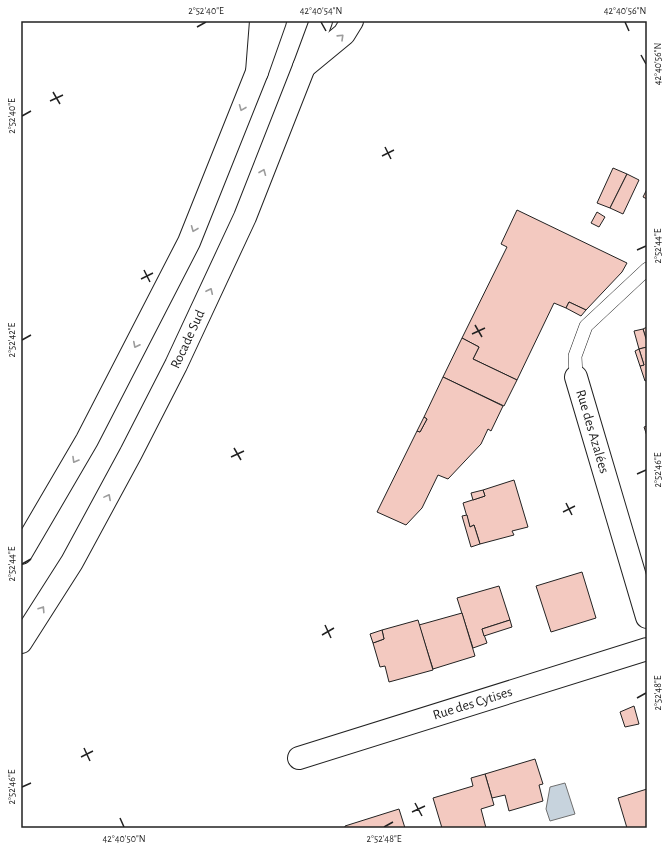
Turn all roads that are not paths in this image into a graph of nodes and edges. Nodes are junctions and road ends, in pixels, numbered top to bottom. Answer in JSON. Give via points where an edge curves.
{"nodes":[{"id":1,"x":261,"y":21,"type":"edge"},
{"id":2,"x":276,"y":21,"type":"edge"},
{"id":3,"x":321,"y":21,"type":"edge"},
{"id":4,"x":352,"y":21,"type":"edge"},
{"id":5,"x":304,"y":67,"type":"junction"},
{"id":6,"x":257,"y":72,"type":"junction"},
{"id":7,"x":647,"y":269,"type":"edge"},
{"id":8,"x":576,"y":377,"type":"joint"},
{"id":9,"x":21,"y":553,"type":"edge"},
{"id":10,"x":647,"y":617,"type":"edge"},
{"id":11,"x":21,"y":642,"type":"edge"},
{"id":12,"x":647,"y":649,"type":"edge"},
{"id":13,"x":299,"y":758,"type":"dead end"}],
"edges":[{"from":1,"to":6,"type":"main road"},
{"from":2,"to":6,"type":"main road"},
{"from":3,"to":5,"type":"main road","name":"Rocade Sud"},
{"from":5,"to":4,"type":"main road","one_way":true,"via":[[344,34]]},
{"from":11,"to":5,"type":"main road","name":"Rocade Sud","one_way":true,"via":[[72,562],[176,364],[245,217]]},
{"from":6,"to":9,"type":"main road","one_way":true,"via":[[189,242],[87,440]]},
{"from":7,"to":8,"type":"lane","name":"Rue des Azalées","via":[[586,326],[575,356]]},
{"from":8,"to":10,"type":"main road","name":"Rue des Azalées"},
{"from":12,"to":13,"type":"main road","name":"Rue des Cytises"}]}
